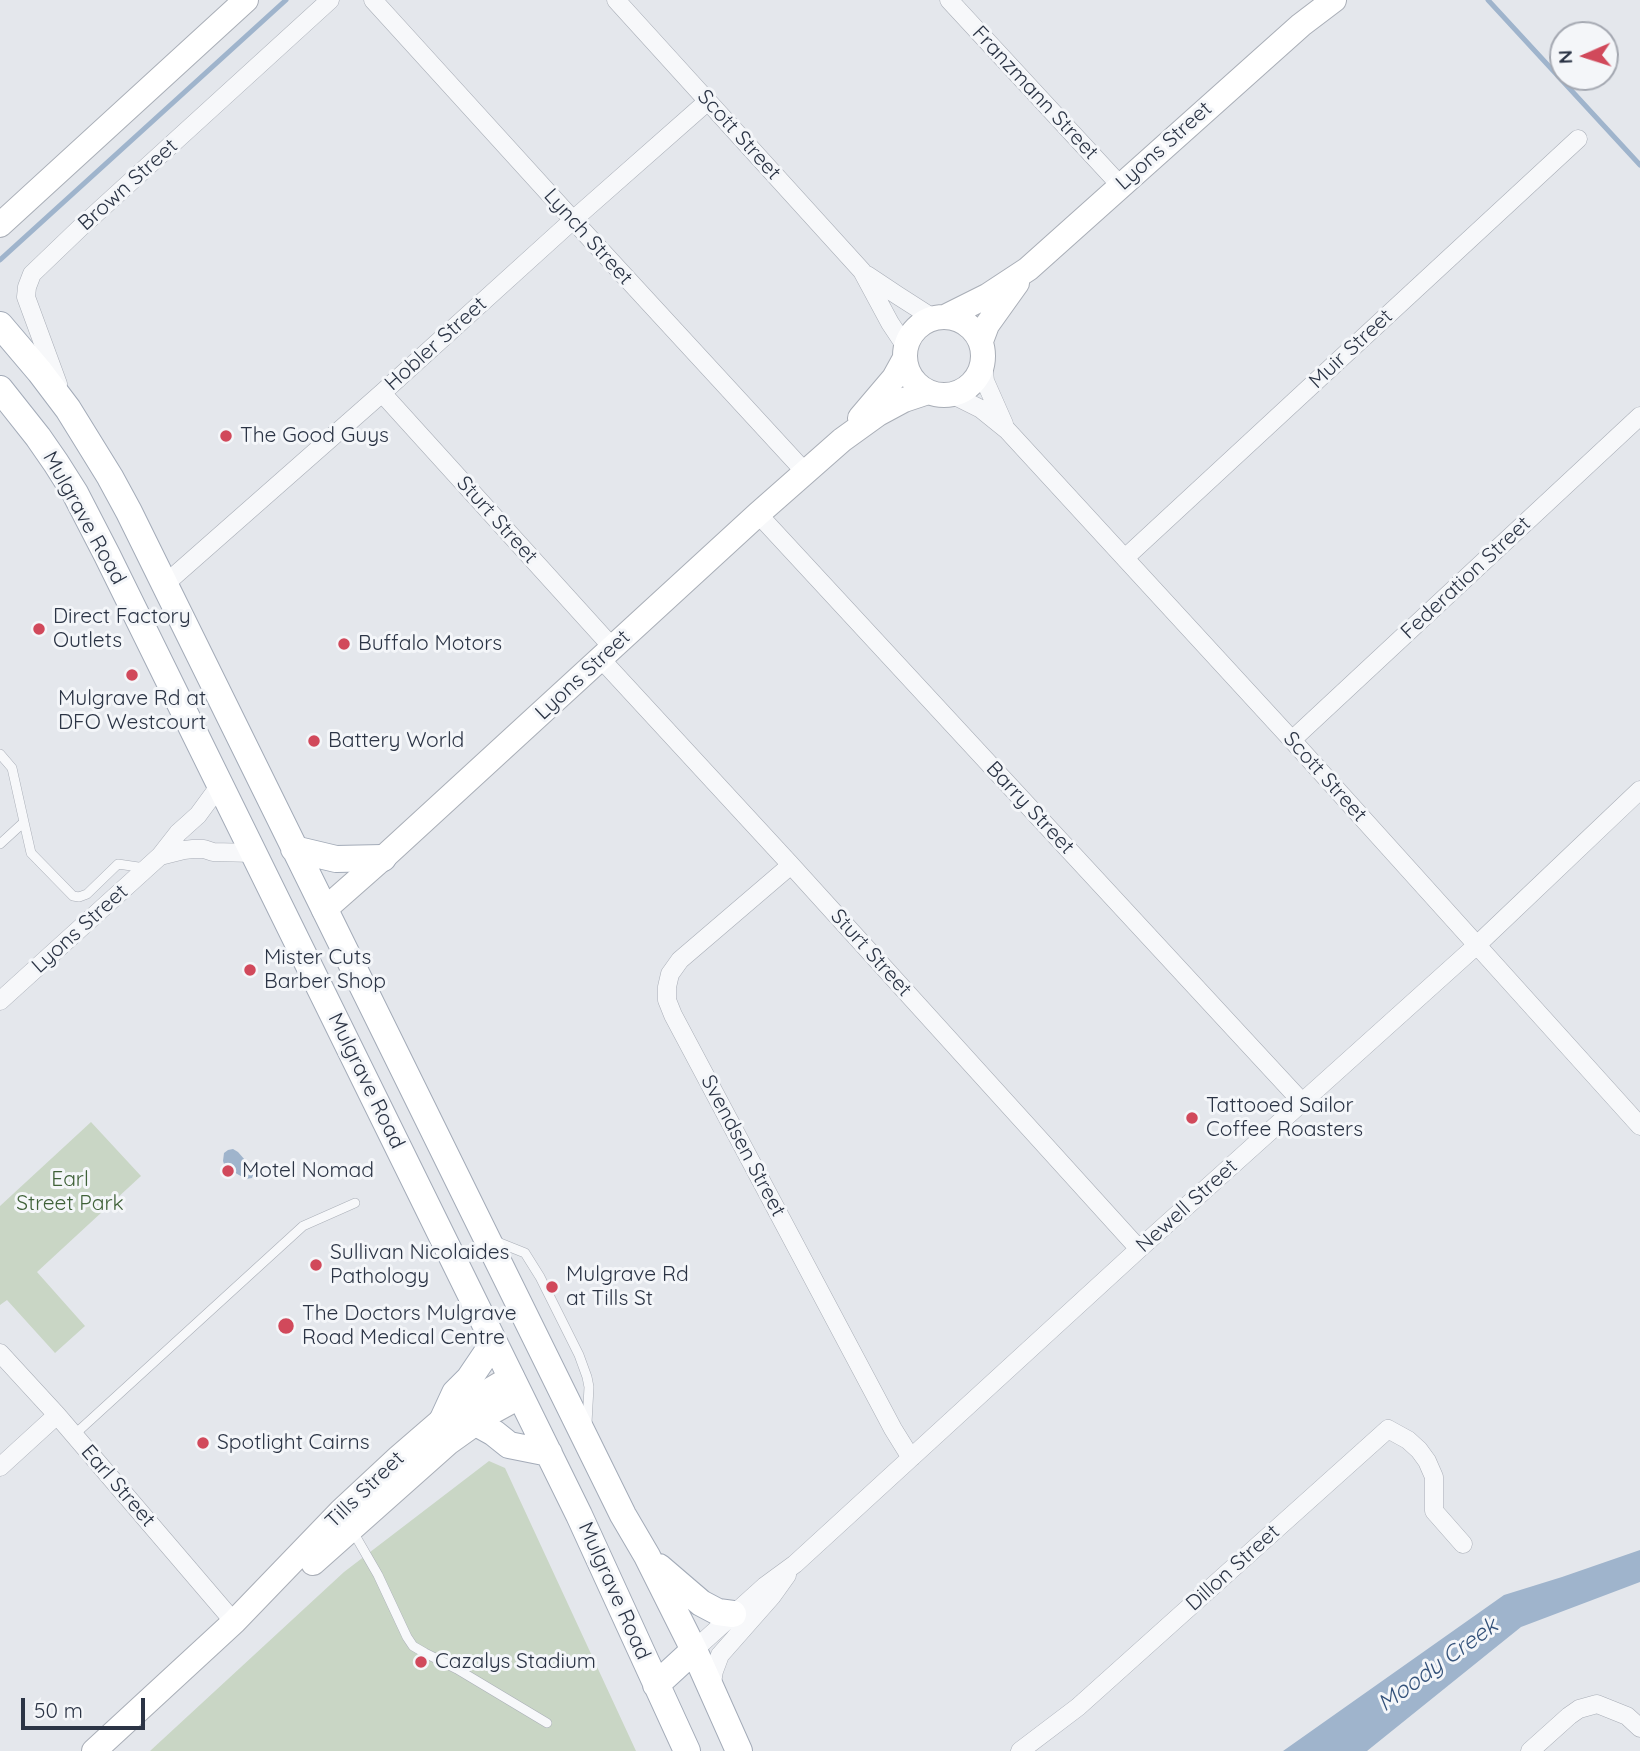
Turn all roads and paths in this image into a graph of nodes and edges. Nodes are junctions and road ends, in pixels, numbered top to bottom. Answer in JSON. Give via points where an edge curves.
{"nodes":[{"id":1,"x":246,"y":0,"type":"edge"},
{"id":2,"x":330,"y":0,"type":"edge"},
{"id":3,"x":373,"y":0,"type":"edge"},
{"id":4,"x":616,"y":0,"type":"edge"},
{"id":5,"x":949,"y":0,"type":"edge"},
{"id":6,"x":1322,"y":0,"type":"edge"},
{"id":7,"x":1334,"y":0,"type":"edge"},
{"id":8,"x":1301,"y":25,"type":"junction"},
{"id":9,"x":708,"y":101,"type":"junction"},
{"id":10,"x":1578,"y":139,"type":"dead end"},
{"id":11,"x":1120,"y":186,"type":"junction"},
{"id":12,"x":573,"y":220,"type":"junction"},
{"id":13,"x":0,"y":225,"type":"edge"},
{"id":14,"x":1028,"y":269,"type":"junction"},
{"id":15,"x":862,"y":271,"type":"junction"},
{"id":16,"x":940,"y":317,"type":"junction"},
{"id":17,"x":0,"y":325,"type":"edge"},
{"id":18,"x":982,"y":351,"type":"junction"},
{"id":19,"x":905,"y":353,"type":"junction"},
{"id":20,"x":0,"y":389,"type":"edge"},
{"id":21,"x":928,"y":392,"type":"junction"},
{"id":22,"x":382,"y":393,"type":"junction"},
{"id":23,"x":953,"y":395,"type":"junction"},
{"id":24,"x":0,"y":407,"type":"edge"},
{"id":25,"x":68,"y":409,"type":"junction"},
{"id":26,"x":1640,"y":416,"type":"edge"},
{"id":27,"x":1007,"y":430,"type":"junction"},
{"id":28,"x":38,"y":437,"type":"junction"},
{"id":29,"x":842,"y":440,"type":"junction"},
{"id":30,"x":805,"y":472,"type":"junction"},
{"id":31,"x":758,"y":514,"type":"junction"},
{"id":32,"x":1125,"y":558,"type":"junction"},
{"id":33,"x":164,"y":585,"type":"junction"},
{"id":34,"x":607,"y":653,"type":"junction"},
{"id":35,"x":1292,"y":740,"type":"junction"},
{"id":36,"x":0,"y":754,"type":"edge"},
{"id":37,"x":220,"y":785,"type":"junction"},
{"id":38,"x":1640,"y":790,"type":"edge"},
{"id":39,"x":24,"y":822,"type":"junction"},
{"id":40,"x":0,"y":844,"type":"edge"},
{"id":41,"x":294,"y":849,"type":"junction"},
{"id":42,"x":254,"y":853,"type":"junction"},
{"id":43,"x":383,"y":859,"type":"junction"},
{"id":44,"x":154,"y":863,"type":"junction"},
{"id":45,"x":791,"y":865,"type":"junction"},
{"id":46,"x":324,"y":910,"type":"junction"},
{"id":47,"x":293,"y":933,"type":"junction"},
{"id":48,"x":1477,"y":945,"type":"junction"},
{"id":49,"x":0,"y":1001,"type":"edge"},
{"id":50,"x":1302,"y":1102,"type":"junction"},
{"id":51,"x":1640,"y":1126,"type":"edge"},
{"id":52,"x":355,"y":1203,"type":"dead end"},
{"id":53,"x":487,"y":1238,"type":"junction"},
{"id":54,"x":1139,"y":1249,"type":"junction"},
{"id":55,"x":494,"y":1342,"type":"junction"},
{"id":56,"x":0,"y":1353,"type":"edge"},
{"id":57,"x":551,"y":1368,"type":"junction"},
{"id":58,"x":516,"y":1387,"type":"junction"},
{"id":59,"x":57,"y":1415,"type":"junction"},
{"id":60,"x":443,"y":1419,"type":"junction"},
{"id":61,"x":476,"y":1423,"type":"junction"},
{"id":62,"x":74,"y":1435,"type":"junction"},
{"id":63,"x":585,"y":1440,"type":"junction"},
{"id":64,"x":549,"y":1453,"type":"junction"},
{"id":65,"x":911,"y":1458,"type":"junction"},
{"id":66,"x":0,"y":1467,"type":"edge"},
{"id":67,"x":346,"y":1520,"type":"junction"},
{"id":68,"x":1462,"y":1544,"type":"dead end"},
{"id":69,"x":647,"y":1556,"type":"junction"},
{"id":70,"x":795,"y":1564,"type":"junction"},
{"id":71,"x":733,"y":1614,"type":"junction"},
{"id":72,"x":234,"y":1622,"type":"junction"},
{"id":73,"x":694,"y":1650,"type":"junction"},
{"id":74,"x":656,"y":1685,"type":"junction"},
{"id":75,"x":711,"y":1688,"type":"junction"},
{"id":76,"x":1078,"y":1707,"type":"junction"},
{"id":77,"x":547,"y":1723,"type":"dead end"},
{"id":78,"x":1640,"y":1728,"type":"edge"},
{"id":79,"x":94,"y":1751,"type":"edge"},
{"id":80,"x":687,"y":1751,"type":"edge"},
{"id":81,"x":739,"y":1751,"type":"edge"},
{"id":82,"x":1020,"y":1751,"type":"edge"},
{"id":83,"x":1040,"y":1751,"type":"edge"},
{"id":84,"x":1530,"y":1751,"type":"edge"}],
"edges":[{"from":1,"to":13,"type":"street"},
{"from":2,"to":25,"type":"street","name":"Brown Street","via":[[29,280],[27,301]]},
{"from":3,"to":12,"type":"street","name":"Lynch Street"},
{"from":4,"to":9,"type":"street","name":"Scott Street"},
{"from":5,"to":11,"type":"street","name":"Franzmann Street"},
{"from":6,"to":8,"type":"street","name":"Lyons Street"},
{"from":7,"to":8,"type":"street","name":"Lyons Street"},
{"from":8,"to":11,"type":"street","name":"Lyons Street"},
{"from":9,"to":12,"type":"street","name":"Hobler Street"},
{"from":9,"to":15,"type":"street","name":"Scott Street"},
{"from":10,"to":32,"type":"street","name":"Muir Street"},
{"from":11,"to":14,"type":"street","name":"Lyons Street"},
{"from":12,"to":22,"type":"street","name":"Hobler Street"},
{"from":12,"to":30,"type":"street","name":"Lynch Street"},
{"from":14,"to":16,"type":"street","name":"Lyons Street","via":[[987,296]]},
{"from":14,"to":18,"type":"street","name":"Lyons Street","via":[[987,325]]},
{"from":15,"to":16,"type":"street","name":"Scott Street"},
{"from":15,"to":19,"type":"street","name":"Scott Street"},
{"from":16,"to":18,"type":"street","via":[[958,318],[967,324],[975,331]]},
{"from":16,"to":19,"type":"street","via":[[915,328]]},
{"from":17,"to":25,"type":"main road","name":"Mulgrave Road"},
{"from":18,"to":23,"type":"street","via":[[980,373]]},
{"from":18,"to":27,"type":"street","name":"Scott Street","via":[[985,381]]},
{"from":19,"to":21,"type":"street","via":[[911,378]]},
{"from":19,"to":29,"type":"street","name":"Lyons Street","via":[[894,378]]},
{"from":20,"to":28,"type":"main road","name":"Mulgrave Road"},
{"from":21,"to":23,"type":"street"},
{"from":21,"to":29,"type":"street","name":"Lyons Street","via":[[878,414]]},
{"from":22,"to":33,"type":"street","name":"Hobler Street"},
{"from":22,"to":34,"type":"street","name":"Sturt Street"},
{"from":23,"to":27,"type":"street","name":"Scott Street"},
{"from":24,"to":28,"type":"street"},
{"from":25,"to":33,"type":"main road","name":"Mulgrave Road","via":[[110,477]]},
{"from":26,"to":35,"type":"street","name":"Federation Street"},
{"from":27,"to":32,"type":"street","name":"Scott Street"},
{"from":28,"to":37,"type":"main road","name":"Mulgrave Road","via":[[75,493]]},
{"from":29,"to":30,"type":"street","name":"Lyons Street"},
{"from":30,"to":31,"type":"street","name":"Lyons Street"},
{"from":31,"to":34,"type":"street","name":"Lyons Street"},
{"from":31,"to":50,"type":"street","name":"Barry Street"},
{"from":32,"to":35,"type":"street","name":"Scott Street"},
{"from":33,"to":41,"type":"main road","name":"Mulgrave Road"},
{"from":34,"to":43,"type":"street","name":"Lyons Street"},
{"from":34,"to":45,"type":"street","name":"Sturt Street"},
{"from":35,"to":48,"type":"street","name":"Scott Street"},
{"from":36,"to":39,"type":"lane","via":[[12,768]]},
{"from":37,"to":42,"type":"main road","name":"Mulgrave Road"},
{"from":37,"to":44,"type":"street","name":"Lyons Street"},
{"from":38,"to":48,"type":"street","name":"Newell Street"},
{"from":39,"to":40,"type":"lane"},
{"from":39,"to":44,"type":"lane","via":[[31,853],[73,896],[87,894],[118,864]]},
{"from":41,"to":43,"type":"main road","via":[[336,859]]},
{"from":41,"to":46,"type":"main road","name":"Mulgrave Road"},
{"from":42,"to":44,"type":"street","via":[[193,849]]},
{"from":42,"to":47,"type":"main road","name":"Mulgrave Road"},
{"from":43,"to":46,"type":"street","name":"Lyons Street"},
{"from":44,"to":49,"type":"street","name":"Lyons Street"},
{"from":45,"to":54,"type":"street","name":"Sturt Street"},
{"from":45,"to":65,"type":"street","name":"Svendsen Street","via":[[680,960],[670,974],[667,1000]]},
{"from":46,"to":47,"type":"main road"},
{"from":46,"to":53,"type":"main road","name":"Mulgrave Road"},
{"from":47,"to":55,"type":"main road","name":"Mulgrave Road"},
{"from":48,"to":50,"type":"street","name":"Newell Street"},
{"from":48,"to":51,"type":"street","name":"Scott Street"},
{"from":50,"to":54,"type":"street","name":"Newell Street"},
{"from":52,"to":62,"type":"lane","via":[[303,1226]]},
{"from":53,"to":57,"type":"main road","name":"Mulgrave Road"},
{"from":53,"to":63,"type":"lane","via":[[525,1253],[579,1355],[589,1387]]},
{"from":54,"to":65,"type":"street","name":"Newell Street"},
{"from":55,"to":58,"type":"main road","name":"Mulgrave Road"},
{"from":55,"to":60,"type":"main road","via":[[455,1393]]},
{"from":56,"to":59,"type":"street","name":"Earl Street"},
{"from":57,"to":58,"type":"main road"},
{"from":57,"to":63,"type":"main road","name":"Mulgrave Road"},
{"from":58,"to":60,"type":"street","name":"Tills Street"},
{"from":58,"to":61,"type":"street","name":"Tills Street"},
{"from":58,"to":64,"type":"main road","name":"Mulgrave Road"},
{"from":59,"to":62,"type":"street","name":"Earl Street"},
{"from":59,"to":66,"type":"street"},
{"from":60,"to":67,"type":"street","name":"Tills Street","via":[[399,1457]]},
{"from":61,"to":64,"type":"main road","via":[[509,1445]]},
{"from":61,"to":67,"type":"street","name":"Tills Street"},
{"from":62,"to":72,"type":"street","name":"Earl Street"},
{"from":63,"to":69,"type":"main road","name":"Mulgrave Road"},
{"from":64,"to":74,"type":"main road","name":"Mulgrave Road"},
{"from":65,"to":70,"type":"street","name":"Newell Street"},
{"from":67,"to":72,"type":"street","name":"Tills Street"},
{"from":67,"to":77,"type":"lane","via":[[413,1646]]},
{"from":68,"to":76,"type":"street","name":"Dillon Street","via":[[1434,1510],[1434,1478],[1427,1461],[1414,1445],[1388,1429]]},
{"from":69,"to":71,"type":"main road","via":[[701,1603]]},
{"from":69,"to":73,"type":"main road","name":"Mulgrave Road"},
{"from":70,"to":71,"type":"street","name":"Newell Street"},
{"from":70,"to":75,"type":"street","name":"Newell Street","via":[[720,1655]]},
{"from":71,"to":73,"type":"street","name":"Newell Street"},
{"from":72,"to":79,"type":"street","name":"Tills Street"},
{"from":73,"to":74,"type":"main road"},
{"from":73,"to":75,"type":"main road","name":"Mulgrave Road"},
{"from":74,"to":80,"type":"main road","name":"Mulgrave Road"},
{"from":75,"to":81,"type":"main road","name":"Mulgrave Road"},
{"from":76,"to":82,"type":"street","name":"Dillon Street"},
{"from":76,"to":83,"type":"street","name":"Dillon Street"},
{"from":78,"to":84,"type":"street","via":[[1627,1716],[1597,1704],[1569,1716]]}]}
